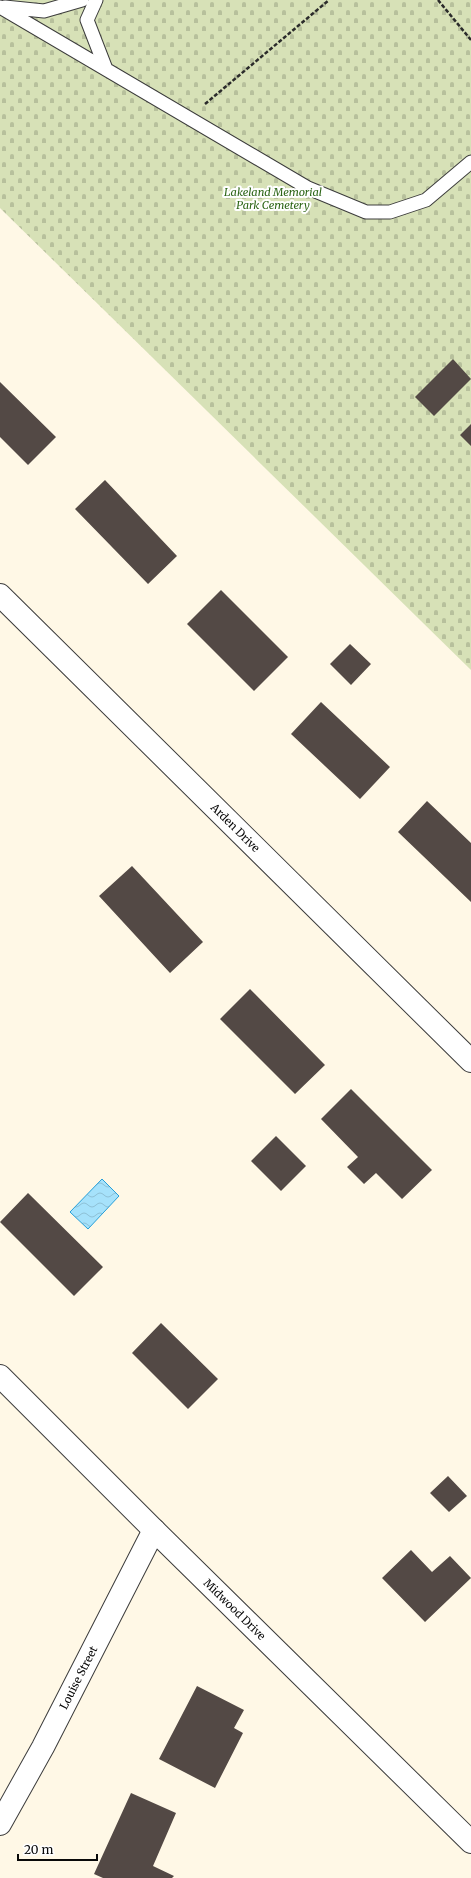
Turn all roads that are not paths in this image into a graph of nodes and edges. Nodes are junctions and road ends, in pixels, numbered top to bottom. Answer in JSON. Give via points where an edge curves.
{"nodes":[{"id":1,"x":82,"y":0,"type":"edge"},
{"id":2,"x":96,"y":0,"type":"edge"},
{"id":3,"x":0,"y":7,"type":"edge"},
{"id":4,"x":106,"y":69,"type":"junction"},
{"id":5,"x":471,"y":162,"type":"edge"},
{"id":6,"x":0,"y":595,"type":"edge"},
{"id":7,"x":471,"y":1061,"type":"edge"},
{"id":8,"x":0,"y":1376,"type":"edge"},
{"id":9,"x":154,"y":1530,"type":"junction"},
{"id":10,"x":0,"y":1824,"type":"edge"},
{"id":11,"x":471,"y":1842,"type":"edge"}],
"edges":[{"from":1,"to":3,"type":"lane","via":[[44,11]]},
{"from":2,"to":4,"type":"lane","via":[[87,20]]},
{"from":3,"to":4,"type":"lane"},
{"from":4,"to":5,"type":"lane","via":[[308,188],[366,212],[390,212],[426,200]]},
{"from":6,"to":7,"type":"street","name":"Arden Drive"},
{"from":8,"to":9,"type":"street","name":"Midwood Drive"},
{"from":9,"to":10,"type":"street","name":"Louise Street","via":[[43,1747]]},
{"from":9,"to":11,"type":"street","name":"Midwood Drive"}]}
